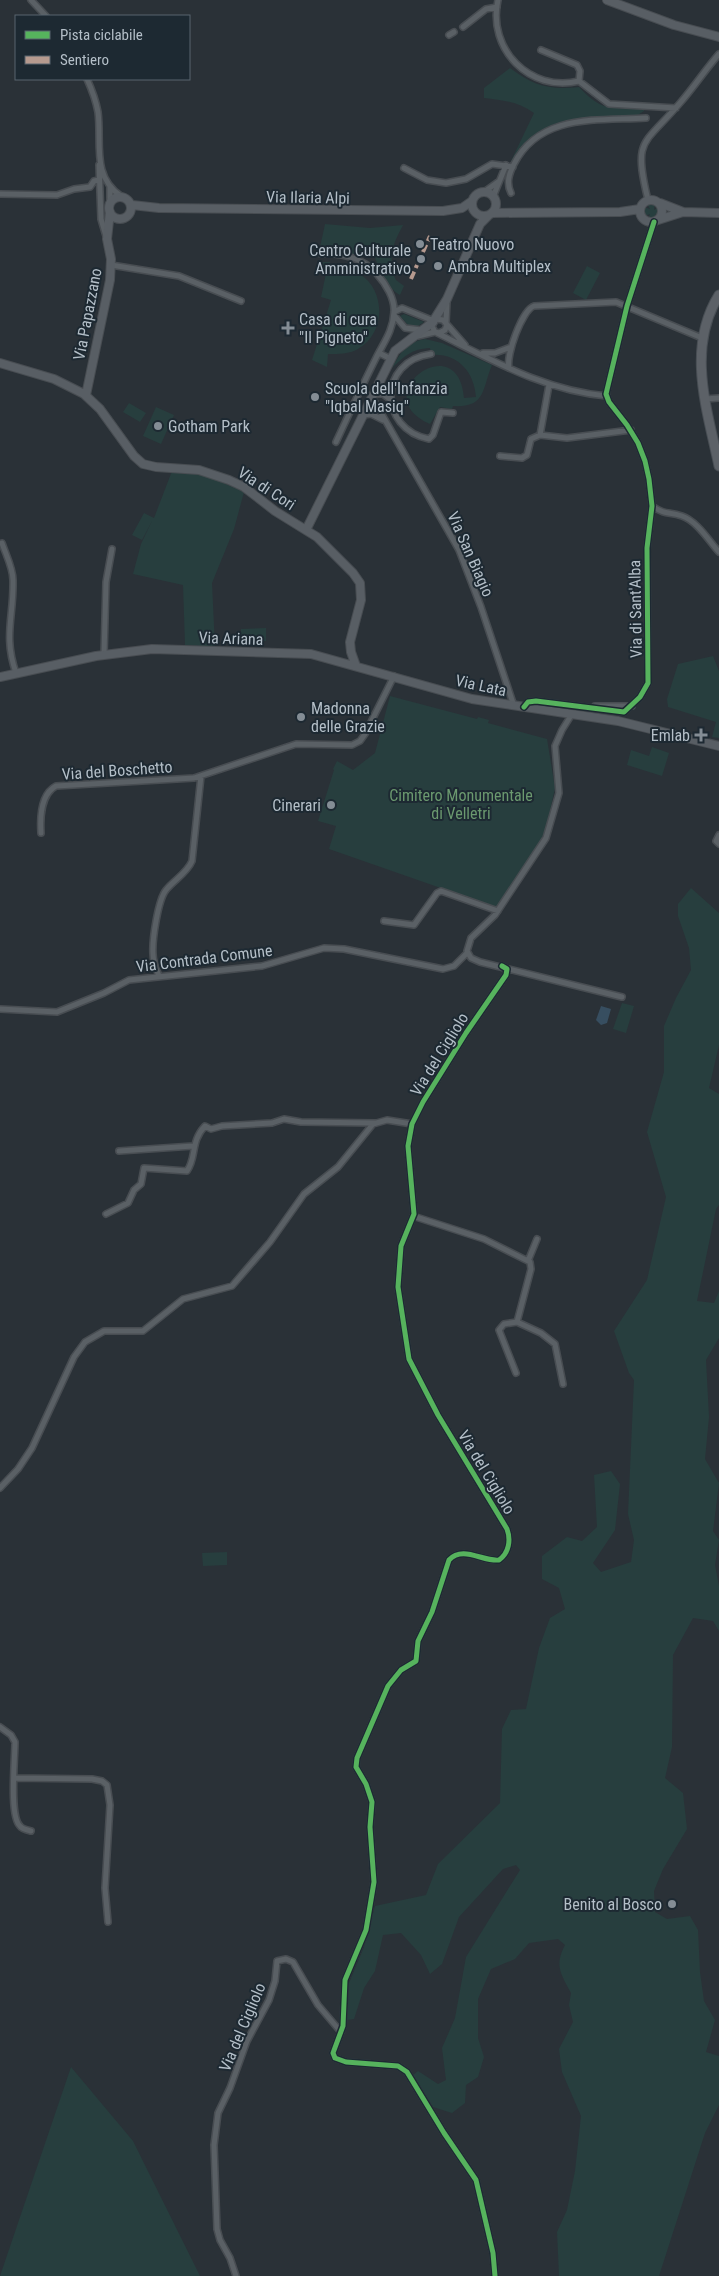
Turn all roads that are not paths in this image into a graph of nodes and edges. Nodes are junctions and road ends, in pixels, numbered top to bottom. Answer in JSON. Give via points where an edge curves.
{"nodes":[{"id":1,"x":32,"y":0,"type":"edge"},
{"id":2,"x":498,"y":0,"type":"edge"},
{"id":3,"x":607,"y":0,"type":"edge"},
{"id":4,"x":497,"y":7,"type":"junction"},
{"id":5,"x":45,"y":15,"type":"edge"},
{"id":6,"x":463,"y":27,"type":"dead end"},
{"id":7,"x":719,"y":37,"type":"edge"},
{"id":8,"x":541,"y":50,"type":"dead end"},
{"id":9,"x":719,"y":54,"type":"edge"},
{"id":10,"x":87,"y":80,"type":"edge"},
{"id":11,"x":579,"y":81,"type":"junction"},
{"id":12,"x":676,"y":108,"type":"junction"},
{"id":13,"x":646,"y":118,"type":"dead end"},
{"id":14,"x":99,"y":162,"type":"junction"},
{"id":15,"x":506,"y":165,"type":"junction"},
{"id":16,"x":513,"y":167,"type":"junction"},
{"id":17,"x":404,"y":168,"type":"dead end"},
{"id":18,"x":99,"y":180,"type":"junction"},
{"id":19,"x":499,"y":182,"type":"junction"},
{"id":20,"x":110,"y":187,"type":"junction"},
{"id":21,"x":484,"y":192,"type":"junction"},
{"id":22,"x":0,"y":194,"type":"edge"},
{"id":23,"x":510,"y":194,"type":"dead end"},
{"id":24,"x":121,"y":196,"type":"junction"},
{"id":25,"x":494,"y":198,"type":"junction"},
{"id":26,"x":648,"y":200,"type":"junction"},
{"id":27,"x":472,"y":201,"type":"junction"},
{"id":28,"x":657,"y":201,"type":"junction"},
{"id":29,"x":110,"y":204,"type":"junction"},
{"id":30,"x":640,"y":209,"type":"junction"},
{"id":31,"x":457,"y":210,"type":"junction"},
{"id":32,"x":110,"y":212,"type":"junction"},
{"id":33,"x":512,"y":212,"type":"junction"},
{"id":34,"x":620,"y":212,"type":"junction"},
{"id":35,"x":683,"y":212,"type":"junction"},
{"id":36,"x":128,"y":213,"type":"junction"},
{"id":37,"x":719,"y":213,"type":"edge"},
{"id":38,"x":477,"y":214,"type":"junction"},
{"id":39,"x":490,"y":214,"type":"junction"},
{"id":40,"x":644,"y":220,"type":"junction"},
{"id":41,"x":656,"y":221,"type":"junction"},
{"id":42,"x":480,"y":224,"type":"junction"},
{"id":43,"x":109,"y":229,"type":"junction"},
{"id":44,"x":107,"y":239,"type":"junction"},
{"id":45,"x":321,"y":254,"type":"dead end"},
{"id":46,"x":111,"y":264,"type":"junction"},
{"id":47,"x":719,"y":295,"type":"edge"},
{"id":48,"x":447,"y":299,"type":"junction"},
{"id":49,"x":241,"y":301,"type":"dead end"},
{"id":50,"x":627,"y":306,"type":"junction"},
{"id":51,"x":394,"y":313,"type":"junction"},
{"id":52,"x":434,"y":321,"type":"junction"},
{"id":53,"x":446,"y":324,"type":"junction"},
{"id":54,"x":422,"y":330,"type":"junction"},
{"id":55,"x":436,"y":332,"type":"junction"},
{"id":56,"x":413,"y":337,"type":"junction"},
{"id":57,"x":702,"y":338,"type":"junction"},
{"id":58,"x":384,"y":344,"type":"junction"},
{"id":59,"x":510,"y":347,"type":"junction"},
{"id":60,"x":469,"y":348,"type":"junction"},
{"id":61,"x":395,"y":351,"type":"junction"},
{"id":62,"x":475,"y":352,"type":"junction"},
{"id":63,"x":378,"y":353,"type":"junction"},
{"id":64,"x":431,"y":354,"type":"dead end"},
{"id":65,"x":391,"y":359,"type":"junction"},
{"id":66,"x":0,"y":363,"type":"edge"},
{"id":67,"x":509,"y":368,"type":"junction"},
{"id":68,"x":381,"y":378,"type":"junction"},
{"id":69,"x":392,"y":386,"type":"junction"},
{"id":70,"x":549,"y":386,"type":"junction"},
{"id":71,"x":373,"y":395,"type":"junction"},
{"id":72,"x":86,"y":396,"type":"junction"},
{"id":73,"x":607,"y":396,"type":"junction"},
{"id":74,"x":719,"y":398,"type":"edge"},
{"id":75,"x":705,"y":399,"type":"junction"},
{"id":76,"x":391,"y":400,"type":"junction"},
{"id":77,"x":453,"y":413,"type":"dead end"},
{"id":78,"x":363,"y":415,"type":"junction"},
{"id":79,"x":386,"y":422,"type":"junction"},
{"id":80,"x":343,"y":426,"type":"junction"},
{"id":81,"x":631,"y":430,"type":"junction"},
{"id":82,"x":355,"y":432,"type":"junction"},
{"id":83,"x":540,"y":435,"type":"junction"},
{"id":84,"x":336,"y":442,"type":"dead end"},
{"id":85,"x":500,"y":456,"type":"dead end"},
{"id":86,"x":719,"y":466,"type":"edge"},
{"id":87,"x":652,"y":506,"type":"junction"},
{"id":88,"x":306,"y":530,"type":"junction"},
{"id":89,"x":2,"y":543,"type":"dead end"},
{"id":90,"x":712,"y":544,"type":"junction"},
{"id":91,"x":719,"y":546,"type":"edge"},
{"id":92,"x":112,"y":549,"type":"dead end"},
{"id":93,"x":719,"y":552,"type":"edge"},
{"id":94,"x":104,"y":655,"type":"junction"},
{"id":95,"x":356,"y":666,"type":"junction"},
{"id":96,"x":16,"y":673,"type":"junction"},
{"id":97,"x":394,"y":676,"type":"junction"},
{"id":98,"x":0,"y":677,"type":"edge"},
{"id":99,"x":514,"y":706,"type":"junction"},
{"id":100,"x":524,"y":707,"type":"junction"},
{"id":101,"x":572,"y":714,"type":"junction"},
{"id":102,"x":719,"y":746,"type":"edge"},
{"id":103,"x":201,"y":776,"type":"junction"},
{"id":104,"x":41,"y":833,"type":"dead end"},
{"id":105,"x":719,"y":835,"type":"edge"},
{"id":106,"x":717,"y":843,"type":"edge"},
{"id":107,"x":498,"y":911,"type":"junction"},
{"id":108,"x":384,"y":921,"type":"dead end"},
{"id":109,"x":467,"y":953,"type":"junction"},
{"id":110,"x":502,"y":966,"type":"junction"},
{"id":111,"x":159,"y":976,"type":"junction"},
{"id":112,"x":622,"y":997,"type":"dead end"},
{"id":113,"x":0,"y":1010,"type":"edge"},
{"id":114,"x":375,"y":1123,"type":"junction"},
{"id":115,"x":412,"y":1124,"type":"junction"},
{"id":116,"x":194,"y":1146,"type":"junction"},
{"id":117,"x":119,"y":1150,"type":"dead end"},
{"id":118,"x":106,"y":1214,"type":"dead end"},
{"id":119,"x":413,"y":1216,"type":"junction"},
{"id":120,"x":537,"y":1239,"type":"dead end"},
{"id":121,"x":528,"y":1261,"type":"junction"},
{"id":122,"x":517,"y":1322,"type":"junction"},
{"id":123,"x":516,"y":1373,"type":"dead end"},
{"id":124,"x":563,"y":1384,"type":"dead end"},
{"id":125,"x":0,"y":1488,"type":"edge"},
{"id":126,"x":0,"y":1727,"type":"edge"},
{"id":127,"x":14,"y":1778,"type":"junction"},
{"id":128,"x":30,"y":1831,"type":"dead end"},
{"id":129,"x":108,"y":1922,"type":"dead end"},
{"id":130,"x":341,"y":2032,"type":"junction"},
{"id":131,"x":236,"y":2276,"type":"edge"},
{"id":132,"x":495,"y":2276,"type":"edge"}],
"edges":[{"from":1,"to":5,"type":"street"},
{"from":2,"to":4,"type":"street"},
{"from":3,"to":7,"type":"street","via":[[674,25]]},
{"from":4,"to":6,"type":"street","via":[[486,9]]},
{"from":4,"to":11,"type":"street","via":[[500,40],[521,70],[550,83]]},
{"from":8,"to":11,"type":"street","via":[[577,65]]},
{"from":9,"to":12,"type":"street"},
{"from":10,"to":14,"type":"street","name":"Via Papazzano","via":[[98,114]]},
{"from":11,"to":12,"type":"street","via":[[609,104]]},
{"from":12,"to":26,"type":"street","via":[[653,130],[642,149],[641,168]]},
{"from":13,"to":16,"type":"street","via":[[554,127],[531,140]]},
{"from":14,"to":18,"type":"street","name":"Via Papazzano"},
{"from":14,"to":20,"type":"street","name":"Via Papazzano"},
{"from":15,"to":16,"type":"street"},
{"from":15,"to":17,"type":"street","via":[[492,164],[466,179],[446,183],[428,180]]},
{"from":15,"to":19,"type":"street"},
{"from":16,"to":23,"type":"street","via":[[508,182]]},
{"from":18,"to":22,"type":"street","via":[[89,187],[74,188],[57,195]]},
{"from":18,"to":44,"type":"street","name":"Via Papazzano","via":[[101,220]]},
{"from":19,"to":21,"type":"street"},
{"from":19,"to":25,"type":"street"},
{"from":20,"to":24,"type":"street","name":"Via Papazzano"},
{"from":20,"to":29,"type":"street","name":"Via Papazzano"},
{"from":21,"to":25,"type":"street"},
{"from":21,"to":27,"type":"street","via":[[476,194]]},
{"from":24,"to":29,"type":"street"},
{"from":24,"to":36,"type":"street","via":[[128,199]]},
{"from":25,"to":33,"type":"street"},
{"from":25,"to":39,"type":"street","via":[[495,207]]},
{"from":26,"to":28,"type":"street"},
{"from":26,"to":30,"type":"street"},
{"from":27,"to":31,"type":"street"},
{"from":27,"to":38,"type":"street","via":[[472,208]]},
{"from":28,"to":35,"type":"street"},
{"from":28,"to":41,"type":"street","via":[[663,212]]},
{"from":29,"to":32,"type":"street"},
{"from":30,"to":34,"type":"street"},
{"from":30,"to":40,"type":"street"},
{"from":31,"to":36,"type":"street","name":"Via Ilaria Alpi","via":[[159,208]]},
{"from":31,"to":38,"type":"street","name":"Via Ilaria Alpi"},
{"from":32,"to":36,"type":"street","via":[[117,219]]},
{"from":32,"to":43,"type":"street","name":"Via Papazzano"},
{"from":33,"to":34,"type":"street"},
{"from":33,"to":39,"type":"street"},
{"from":34,"to":40,"type":"street"},
{"from":35,"to":37,"type":"street"},
{"from":35,"to":41,"type":"street"},
{"from":36,"to":43,"type":"street"},
{"from":38,"to":39,"type":"street"},
{"from":38,"to":42,"type":"street"},
{"from":39,"to":42,"type":"street"},
{"from":40,"to":41,"type":"street"},
{"from":41,"to":50,"type":"street"},
{"from":42,"to":48,"type":"street"},
{"from":43,"to":44,"type":"street","name":"Via Papazzano"},
{"from":44,"to":46,"type":"street","name":"Via Papazzano"},
{"from":45,"to":51,"type":"street","via":[[349,257],[370,267],[390,293]]},
{"from":46,"to":49,"type":"street","via":[[179,276]]},
{"from":46,"to":72,"type":"street","name":"Via Papazzano"},
{"from":47,"to":57,"type":"main road"},
{"from":48,"to":52,"type":"street"},
{"from":48,"to":53,"type":"street"},
{"from":50,"to":57,"type":"street"},
{"from":50,"to":59,"type":"street","via":[[608,302],[532,306]]},
{"from":50,"to":73,"type":"street"},
{"from":51,"to":52,"type":"street","via":[[402,308]]},
{"from":51,"to":54,"type":"street","via":[[405,328]]},
{"from":51,"to":58,"type":"street","via":[[391,332]]},
{"from":52,"to":53,"type":"street","via":[[441,319]]},
{"from":52,"to":54,"type":"street"},
{"from":52,"to":55,"type":"street","via":[[432,326]]},
{"from":53,"to":55,"type":"street","via":[[444,332]]},
{"from":53,"to":60,"type":"street"},
{"from":54,"to":56,"type":"street"},
{"from":55,"to":56,"type":"street"},
{"from":55,"to":60,"type":"street"},
{"from":56,"to":61,"type":"street"},
{"from":57,"to":75,"type":"main road"},
{"from":58,"to":61,"type":"street"},
{"from":58,"to":63,"type":"street"},
{"from":59,"to":62,"type":"street","via":[[493,354]]},
{"from":59,"to":67,"type":"street"},
{"from":60,"to":62,"type":"street"},
{"from":61,"to":65,"type":"street"},
{"from":62,"to":67,"type":"street"},
{"from":63,"to":65,"type":"street"},
{"from":63,"to":80,"type":"street"},
{"from":64,"to":69,"type":"street","via":[[416,357],[406,364]]},
{"from":65,"to":68,"type":"street"},
{"from":66,"to":72,"type":"street","name":"Via di Cori","via":[[54,379]]},
{"from":67,"to":70,"type":"street"},
{"from":68,"to":69,"type":"street"},
{"from":68,"to":71,"type":"street"},
{"from":69,"to":76,"type":"street"},
{"from":70,"to":73,"type":"street"},
{"from":70,"to":83,"type":"street"},
{"from":71,"to":76,"type":"street","via":[[383,394]]},
{"from":71,"to":78,"type":"street"},
{"from":71,"to":79,"type":"street","name":"Via San Biagio"},
{"from":72,"to":88,"type":"street","name":"Via di Cori","via":[[143,464],[199,470],[230,480]]},
{"from":73,"to":81,"type":"street","name":"Via di Sant'Alba"},
{"from":74,"to":75,"type":"street"},
{"from":75,"to":86,"type":"main road"},
{"from":76,"to":77,"type":"street","via":[[393,410],[403,425],[430,439],[441,412]]},
{"from":78,"to":79,"type":"street","via":[[374,415]]},
{"from":78,"to":82,"type":"street"},
{"from":79,"to":99,"type":"street","name":"Via San Biagio","via":[[459,550]]},
{"from":80,"to":82,"type":"street"},
{"from":80,"to":84,"type":"street"},
{"from":81,"to":83,"type":"street","via":[[567,438]]},
{"from":81,"to":87,"type":"street","name":"Via di Sant'Alba","via":[[646,463]]},
{"from":82,"to":88,"type":"street"},
{"from":83,"to":85,"type":"street","via":[[531,438],[524,457]]},
{"from":87,"to":90,"type":"street","via":[[664,514],[688,519]]},
{"from":87,"to":100,"type":"street","name":"Via di Sant'Alba","via":[[646,558],[649,676],[644,693],[627,711],[619,712],[534,701]]},
{"from":88,"to":95,"type":"street","name":"Via di Cori","via":[[360,583],[361,597],[350,643]]},
{"from":89,"to":96,"type":"street","via":[[13,577],[8,640]]},
{"from":90,"to":91,"type":"street"},
{"from":90,"to":93,"type":"street"},
{"from":92,"to":94,"type":"street","via":[[106,586]]},
{"from":94,"to":95,"type":"street","name":"Via Ariana","via":[[168,649],[308,654]]},
{"from":94,"to":96,"type":"street","name":"Via Ariana"},
{"from":95,"to":97,"type":"street","name":"Via Lata"},
{"from":96,"to":98,"type":"street","name":"Via Ariana"},
{"from":97,"to":99,"type":"street","name":"Via Lata","via":[[463,696]]},
{"from":97,"to":103,"type":"street","name":"Via del Boschetto","via":[[367,732],[357,744],[296,744]]},
{"from":99,"to":100,"type":"street","name":"Via Lata"},
{"from":100,"to":101,"type":"street","name":"Via Lata"},
{"from":101,"to":102,"type":"street","name":"Via Lata","via":[[627,722]]},
{"from":101,"to":107,"type":"street","via":[[556,744],[558,792],[549,831]]},
{"from":103,"to":104,"type":"street","name":"Via del Boschetto","via":[[56,786],[45,800]]},
{"from":103,"to":111,"type":"street","via":[[192,861],[160,901],[153,950]]},
{"from":105,"to":106,"type":"street"},
{"from":107,"to":108,"type":"street","via":[[441,891],[414,925]]},
{"from":107,"to":109,"type":"street","via":[[471,938]]},
{"from":109,"to":110,"type":"street","via":[[476,960]]},
{"from":109,"to":111,"type":"street","name":"Via Contrada Comune","via":[[454,966],[444,970],[327,948],[262,966]]},
{"from":110,"to":112,"type":"street"},
{"from":110,"to":115,"type":"street","name":"Via del Cigliolo","via":[[507,974],[469,1028]]},
{"from":111,"to":113,"type":"street","name":"Via Contrada Comune","via":[[127,981],[58,1012]]},
{"from":114,"to":115,"type":"street","via":[[386,1120]]},
{"from":114,"to":116,"type":"street","via":[[284,1119],[211,1129],[206,1126]]},
{"from":114,"to":125,"type":"street","via":[[338,1167],[306,1192],[270,1242],[232,1286],[183,1299],[143,1331],[104,1331],[83,1344],[30,1451]]},
{"from":115,"to":119,"type":"street","name":"Via del Cigliolo","via":[[408,1148]]},
{"from":116,"to":117,"type":"street"},
{"from":116,"to":118,"type":"street","via":[[187,1171],[144,1168],[141,1184],[128,1202]]},
{"from":119,"to":121,"type":"street","via":[[478,1236]]},
{"from":119,"to":130,"type":"street","name":"Via del Cigliolo","via":[[402,1240],[398,1271],[408,1355],[438,1415],[507,1529],[509,1542],[499,1560],[466,1554],[455,1555],[449,1560],[433,1609],[418,1641],[416,1661],[401,1670],[388,1686],[357,1758],[356,1767],[367,1786],[372,1805],[370,1827],[375,1880],[365,1934],[345,1982]]},
{"from":120,"to":121,"type":"street"},
{"from":121,"to":122,"type":"street","via":[[531,1269]]},
{"from":122,"to":123,"type":"street","via":[[504,1324],[499,1330]]},
{"from":122,"to":124,"type":"street","via":[[541,1333],[555,1344]]},
{"from":126,"to":127,"type":"street","via":[[14,1741]]},
{"from":127,"to":128,"type":"street","via":[[17,1822]]},
{"from":127,"to":129,"type":"street","via":[[92,1779],[107,1785],[110,1805],[104,1888]]},
{"from":130,"to":131,"type":"street","name":"Via del Cigliolo","via":[[318,2005],[293,1962],[286,1959],[277,1961],[269,2000],[219,2107],[215,2130],[216,2229]]},
{"from":130,"to":132,"type":"street","via":[[334,2057],[344,2062],[404,2069],[444,2134],[475,2176]]}]}
